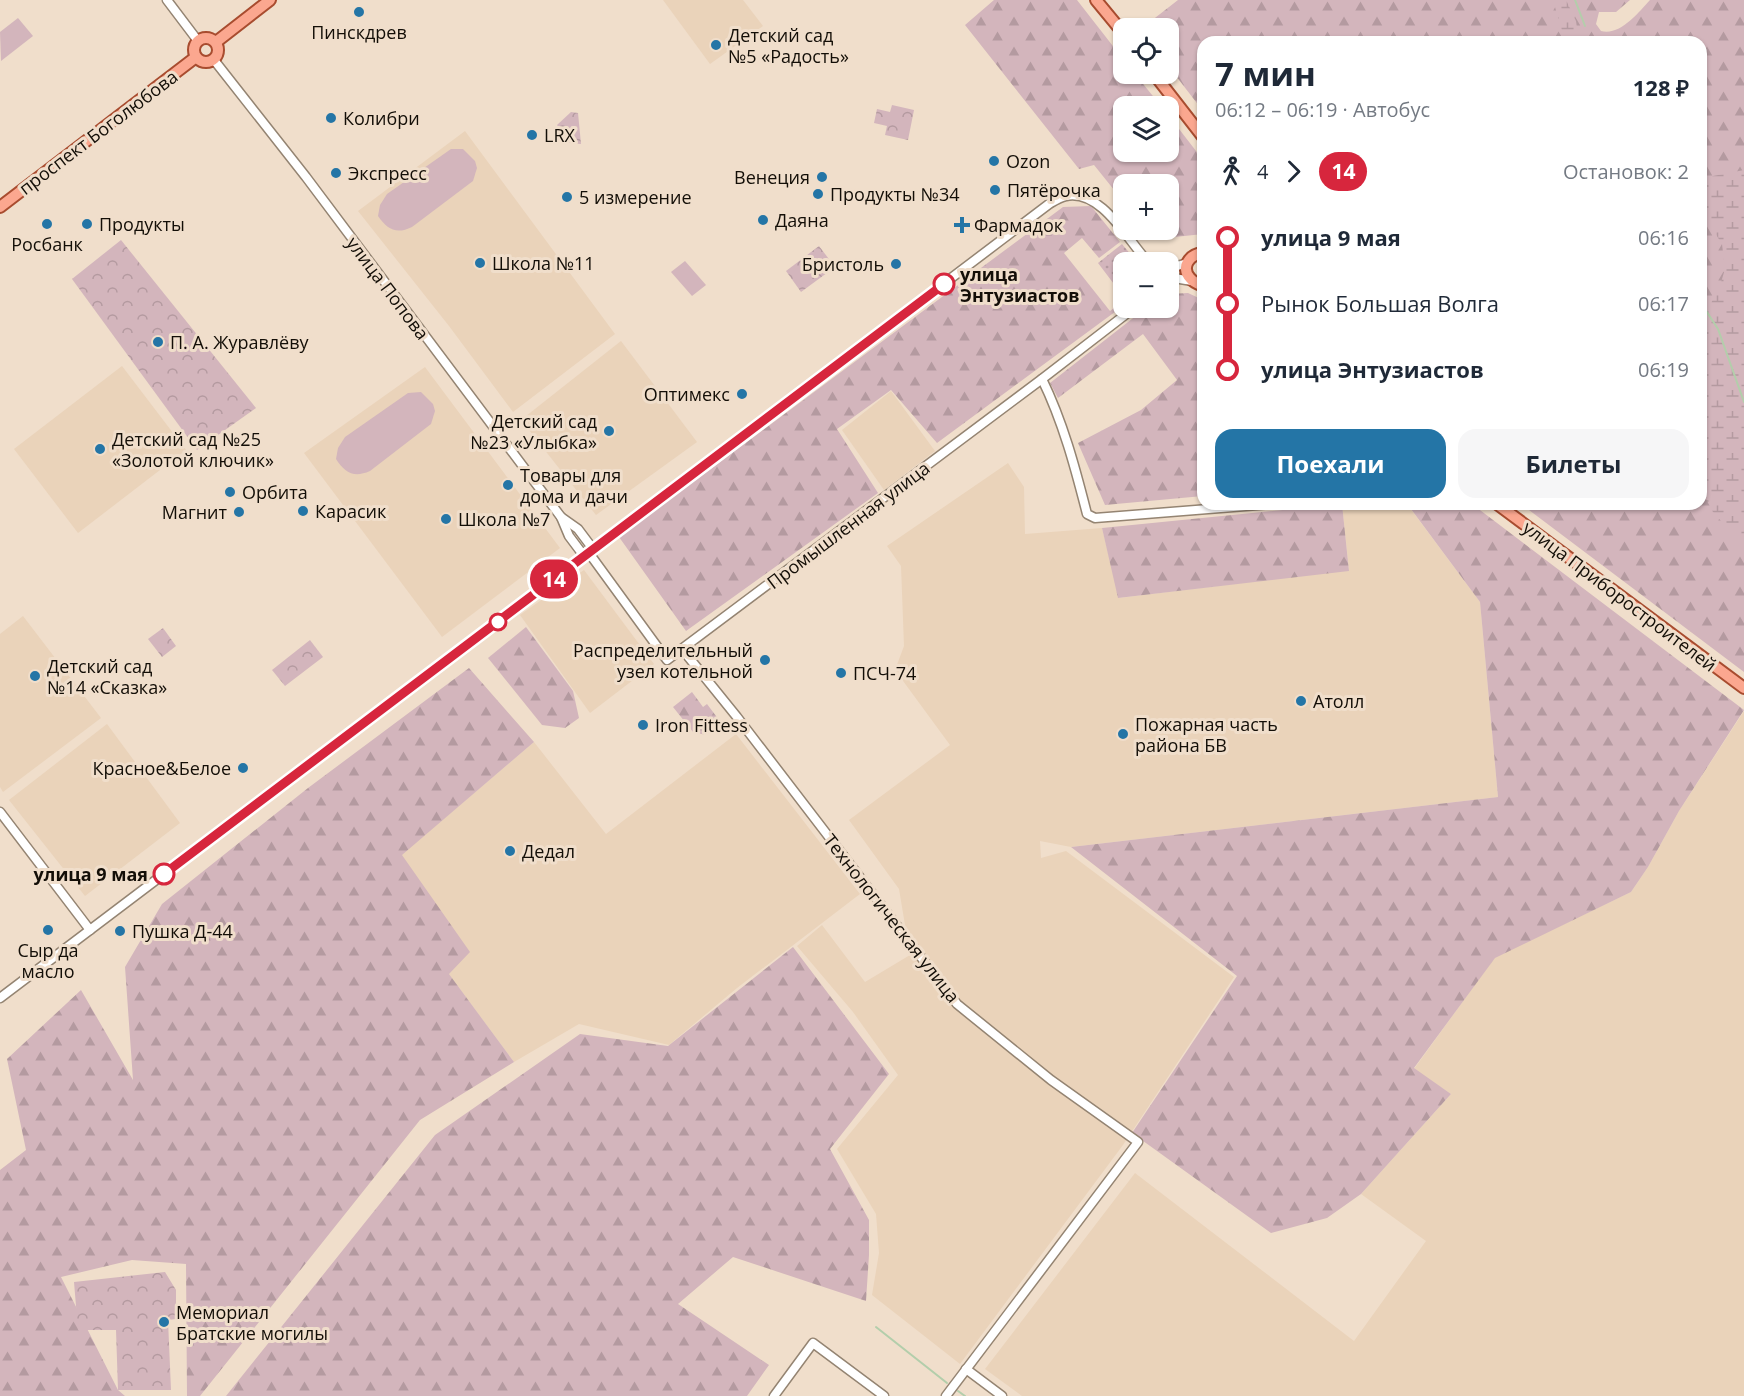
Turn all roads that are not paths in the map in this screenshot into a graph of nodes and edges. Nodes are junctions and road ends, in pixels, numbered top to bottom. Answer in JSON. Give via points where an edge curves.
{"nodes":[{"id":1,"x":167,"y":0,"type":"edge"},
{"id":2,"x":270,"y":0,"type":"edge"},
{"id":3,"x":1096,"y":0,"type":"edge"},
{"id":4,"x":1113,"y":21,"type":"edge"},
{"id":5,"x":198,"y":41,"type":"junction"},
{"id":6,"x":216,"y":42,"type":"junction"},
{"id":7,"x":196,"y":57,"type":"junction"},
{"id":8,"x":214,"y":60,"type":"junction"},
{"id":9,"x":1162,"y":84,"type":"edge"},
{"id":10,"x":1197,"y":129,"type":"edge"},
{"id":11,"x":0,"y":207,"type":"edge"},
{"id":12,"x":1140,"y":252,"type":"edge"},
{"id":13,"x":1197,"y":255,"type":"edge"},
{"id":14,"x":1187,"y":263,"type":"junction"},
{"id":15,"x":1179,"y":266,"type":"edge"},
{"id":16,"x":1179,"y":281,"type":"edge"},
{"id":17,"x":1197,"y":282,"type":"edge"},
{"id":18,"x":1197,"y":284,"type":"edge"},
{"id":19,"x":1121,"y":318,"type":"edge"},
{"id":20,"x":1042,"y":379,"type":"junction"},
{"id":21,"x":1197,"y":510,"type":"edge"},
{"id":22,"x":1505,"y":510,"type":"edge"},
{"id":23,"x":589,"y":553,"type":"junction"},
{"id":24,"x":682,"y":649,"type":"junction"},
{"id":25,"x":1744,"y":688,"type":"edge"},
{"id":26,"x":0,"y":812,"type":"edge"},
{"id":27,"x":90,"y":930,"type":"junction"},
{"id":28,"x":0,"y":986,"type":"edge"},
{"id":29,"x":3,"y":996,"type":"edge"},
{"id":30,"x":966,"y":1369,"type":"junction"},
{"id":31,"x":774,"y":1396,"type":"edge"},
{"id":32,"x":884,"y":1396,"type":"edge"},
{"id":33,"x":946,"y":1396,"type":"edge"},
{"id":34,"x":1002,"y":1396,"type":"edge"}],
"edges":[{"from":1,"to":5,"type":"street"},
{"from":2,"to":6,"type":"main road"},
{"from":3,"to":4,"type":"main road"},
{"from":5,"to":6,"type":"main road","via":[[207,38]]},
{"from":5,"to":7,"type":"main road"},
{"from":6,"to":8,"type":"main road","via":[[219,52]]},
{"from":7,"to":8,"type":"main road","via":[[204,63]]},
{"from":7,"to":11,"type":"main road","name":"проспект Боголюбова"},
{"from":8,"to":23,"type":"street","name":"улица Попова","via":[[561,517],[568,536]]},
{"from":9,"to":10,"type":"main road"},
{"from":12,"to":23,"type":"street","via":[[1094,200],[1081,195],[1064,196]]},
{"from":13,"to":14,"type":"main road"},
{"from":14,"to":15,"type":"street"},
{"from":14,"to":17,"type":"main road","via":[[1187,275]]},
{"from":16,"to":18,"type":"street"},
{"from":19,"to":20,"type":"street","name":"Промышленная улица"},
{"from":20,"to":21,"type":"street","via":[[1070,446],[1087,513],[1095,518]]},
{"from":20,"to":24,"type":"street","name":"Промышленная улица"},
{"from":22,"to":25,"type":"main road","name":"улица Приборостроителей"},
{"from":23,"to":24,"type":"street","via":[[667,660]]},
{"from":23,"to":27,"type":"street"},
{"from":24,"to":30,"type":"street","name":"Технологическая улица","via":[[957,1004],[1051,1080],[1138,1142]]},
{"from":26,"to":27,"type":"street"},
{"from":27,"to":29,"type":"street"},
{"from":28,"to":29,"type":"street"},
{"from":30,"to":33,"type":"street"},
{"from":30,"to":34,"type":"street"},
{"from":31,"to":32,"type":"street","via":[[813,1343]]}]}
